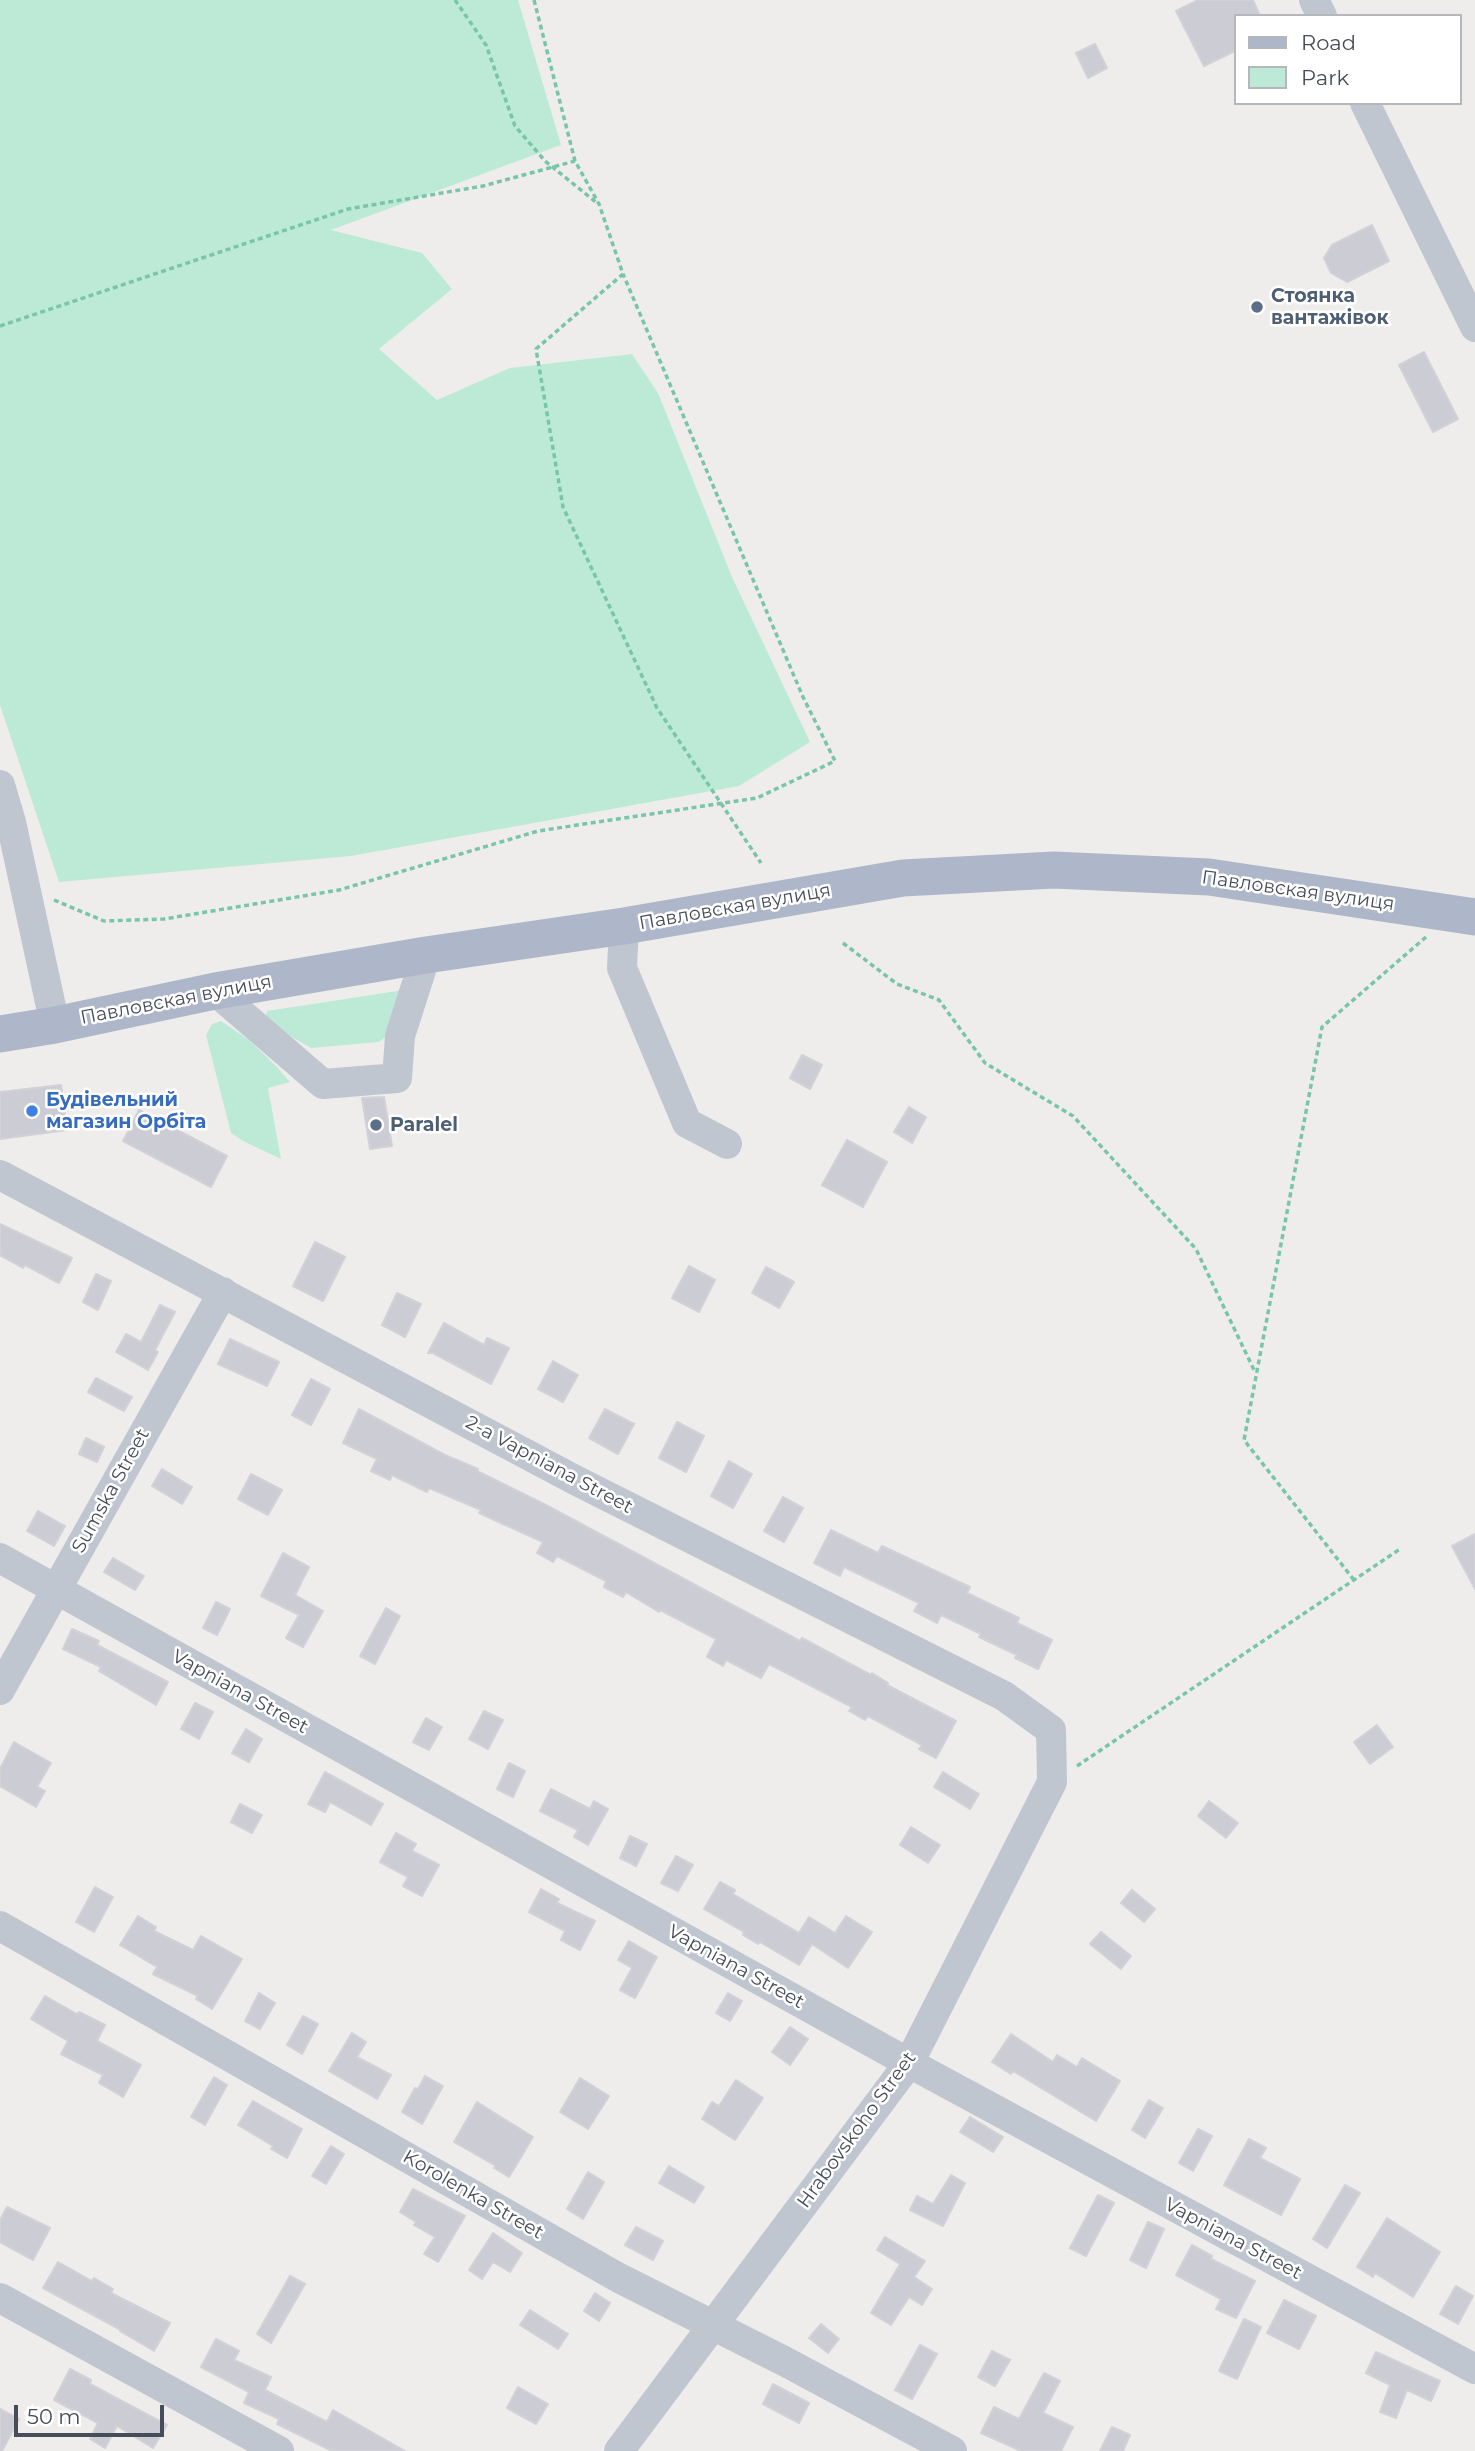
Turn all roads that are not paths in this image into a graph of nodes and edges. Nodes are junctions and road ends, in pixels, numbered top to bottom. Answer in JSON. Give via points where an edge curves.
{"nodes":[{"id":1,"x":1366,"y":105,"type":"edge"},
{"id":2,"x":1475,"y":327,"type":"edge"},
{"id":3,"x":0,"y":785,"type":"edge"},
{"id":4,"x":5,"y":824,"type":"edge"},
{"id":5,"x":1465,"y":915,"type":"edge"},
{"id":6,"x":624,"y":926,"type":"junction"},
{"id":7,"x":426,"y":955,"type":"junction"},
{"id":8,"x":215,"y":991,"type":"junction"},
{"id":9,"x":55,"y":1025,"type":"junction"},
{"id":10,"x":0,"y":1034,"type":"edge"},
{"id":11,"x":727,"y":1144,"type":"dead end"},
{"id":12,"x":0,"y":1175,"type":"edge"},
{"id":13,"x":223,"y":1292,"type":"junction"},
{"id":14,"x":0,"y":1558,"type":"edge"},
{"id":15,"x":56,"y":1590,"type":"junction"},
{"id":16,"x":0,"y":1690,"type":"edge"},
{"id":17,"x":1052,"y":1782,"type":"joint"},
{"id":18,"x":0,"y":1926,"type":"edge"},
{"id":19,"x":908,"y":2063,"type":"junction"},
{"id":20,"x":0,"y":2298,"type":"edge"},
{"id":21,"x":713,"y":2327,"type":"junction"},
{"id":22,"x":1475,"y":2369,"type":"edge"},
{"id":23,"x":279,"y":2451,"type":"edge"},
{"id":24,"x":619,"y":2451,"type":"edge"},
{"id":25,"x":952,"y":2451,"type":"edge"}],
"edges":[{"from":1,"to":2,"type":"street"},
{"from":3,"to":4,"type":"street"},
{"from":4,"to":9,"type":"street","via":[[25,888]]},
{"from":5,"to":6,"type":"main road","name":"Павловская вулиця","via":[[1209,877],[1054,870],[903,878]]},
{"from":6,"to":7,"type":"main road","name":"Павловская вулиця"},
{"from":6,"to":11,"type":"street","via":[[622,968],[687,1123]]},
{"from":7,"to":8,"type":"main road","name":"Павловская вулиця"},
{"from":7,"to":8,"type":"street","via":[[400,1036],[397,1078],[323,1084]]},
{"from":8,"to":9,"type":"main road","name":"Павловская вулиця"},
{"from":9,"to":10,"type":"main road","name":"Павловская вулиця"},
{"from":12,"to":13,"type":"street","name":"2-a Vapniana Street"},
{"from":13,"to":15,"type":"street","name":"Sumska Street"},
{"from":13,"to":17,"type":"street","name":"2-a Vapniana Street","via":[[577,1481],[1004,1696],[1051,1730]]},
{"from":14,"to":15,"type":"street","name":"Vapniana Street"},
{"from":15,"to":16,"type":"street","name":"Sumska Street"},
{"from":15,"to":19,"type":"street","name":"Vapniana Street"},
{"from":17,"to":19,"type":"street","name":"Hrabovskoho Street"},
{"from":18,"to":21,"type":"street","name":"Korolenka Street"},
{"from":19,"to":21,"type":"street","name":"Hrabovskoho Street"},
{"from":19,"to":22,"type":"street","name":"Vapniana Street"},
{"from":20,"to":23,"type":"street"},
{"from":21,"to":24,"type":"street","name":"Hrabovskoho Street"},
{"from":21,"to":25,"type":"street","name":"Korolenka Street"}]}
